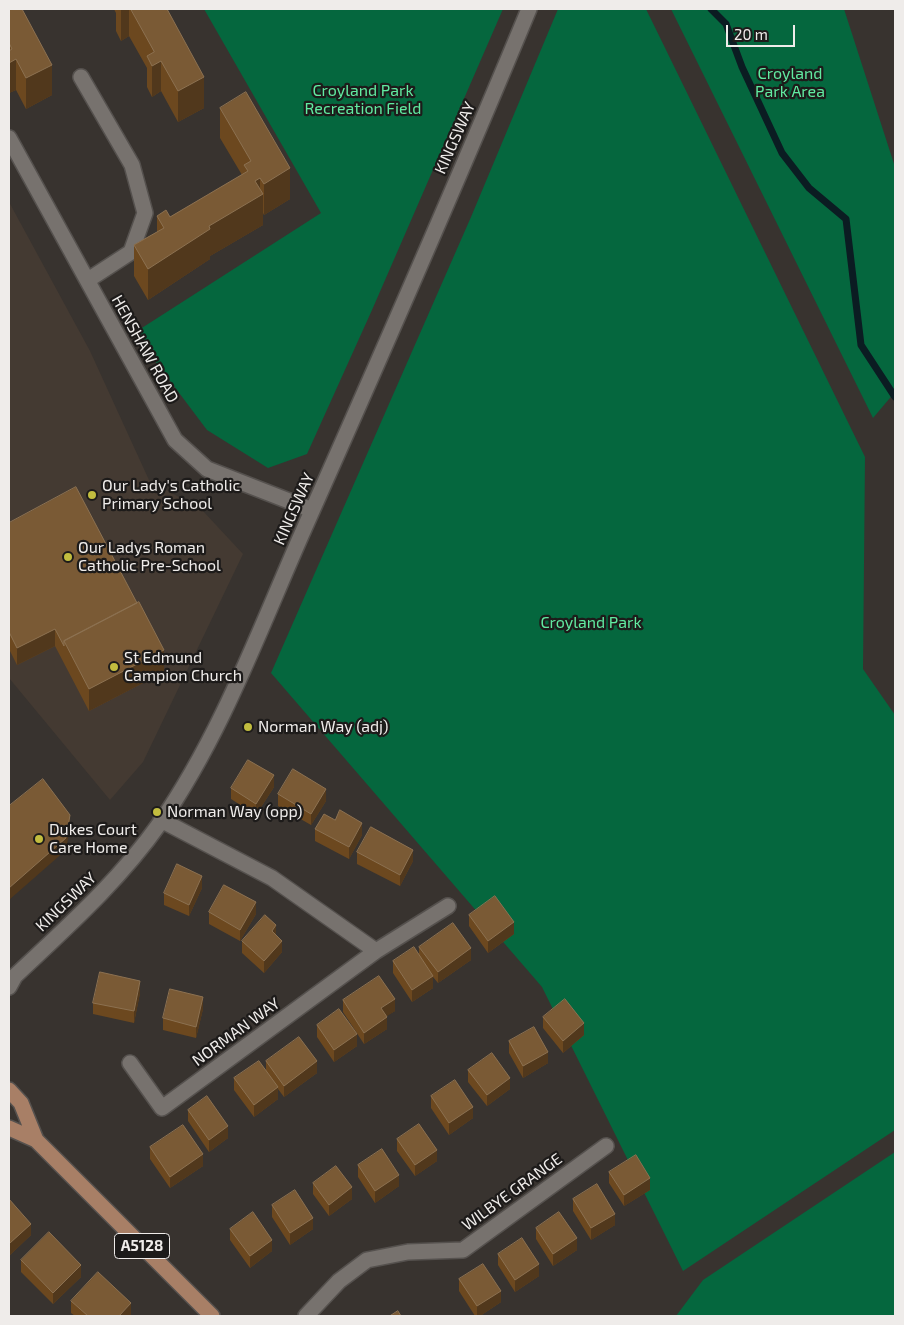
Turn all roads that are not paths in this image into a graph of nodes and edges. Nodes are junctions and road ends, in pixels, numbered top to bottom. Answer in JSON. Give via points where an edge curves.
{"nodes":[{"id":1,"x":529,"y":9,"type":"edge"},
{"id":2,"x":81,"y":77,"type":"dead end"},
{"id":3,"x":9,"y":138,"type":"edge"},
{"id":4,"x":88,"y":280,"type":"junction"},
{"id":5,"x":312,"y":510,"type":"junction"},
{"id":6,"x":161,"y":820,"type":"junction"},
{"id":7,"x":448,"y":906,"type":"dead end"},
{"id":8,"x":376,"y":951,"type":"junction"},
{"id":9,"x":11,"y":980,"type":"edge"},
{"id":10,"x":130,"y":1063,"type":"dead end"},
{"id":11,"x":9,"y":1090,"type":"edge"},
{"id":12,"x":9,"y":1128,"type":"edge"},
{"id":13,"x":36,"y":1140,"type":"junction"},
{"id":14,"x":606,"y":1146,"type":"dead end"},
{"id":15,"x":212,"y":1316,"type":"edge"},
{"id":16,"x":306,"y":1316,"type":"edge"}],
"edges":[{"from":1,"to":5,"type":"street","name":"KINGSWAY"},
{"from":2,"to":4,"type":"street","via":[[132,164],[145,213],[131,252]]},
{"from":3,"to":4,"type":"street","name":"HENSHAW ROAD"},
{"from":4,"to":5,"type":"street","name":"HENSHAW ROAD","via":[[175,440],[207,469]]},
{"from":5,"to":6,"type":"street","name":"KINGSWAY","via":[[204,750]]},
{"from":6,"to":8,"type":"street","via":[[272,878]]},
{"from":6,"to":9,"type":"street","name":"KINGSWAY","via":[[128,865]]},
{"from":7,"to":8,"type":"street","name":"NORMAN WAY"},
{"from":8,"to":10,"type":"street","name":"NORMAN WAY","via":[[162,1108]]},
{"from":11,"to":13,"type":"main road","number":"A5128","via":[[21,1103]]},
{"from":12,"to":13,"type":"main road","number":"A5128"},
{"from":13,"to":15,"type":"main road","number":"A5128"},
{"from":14,"to":16,"type":"street","name":"WILBYE GRANGE","via":[[463,1250],[408,1252],[367,1260],[340,1281]]}]}
